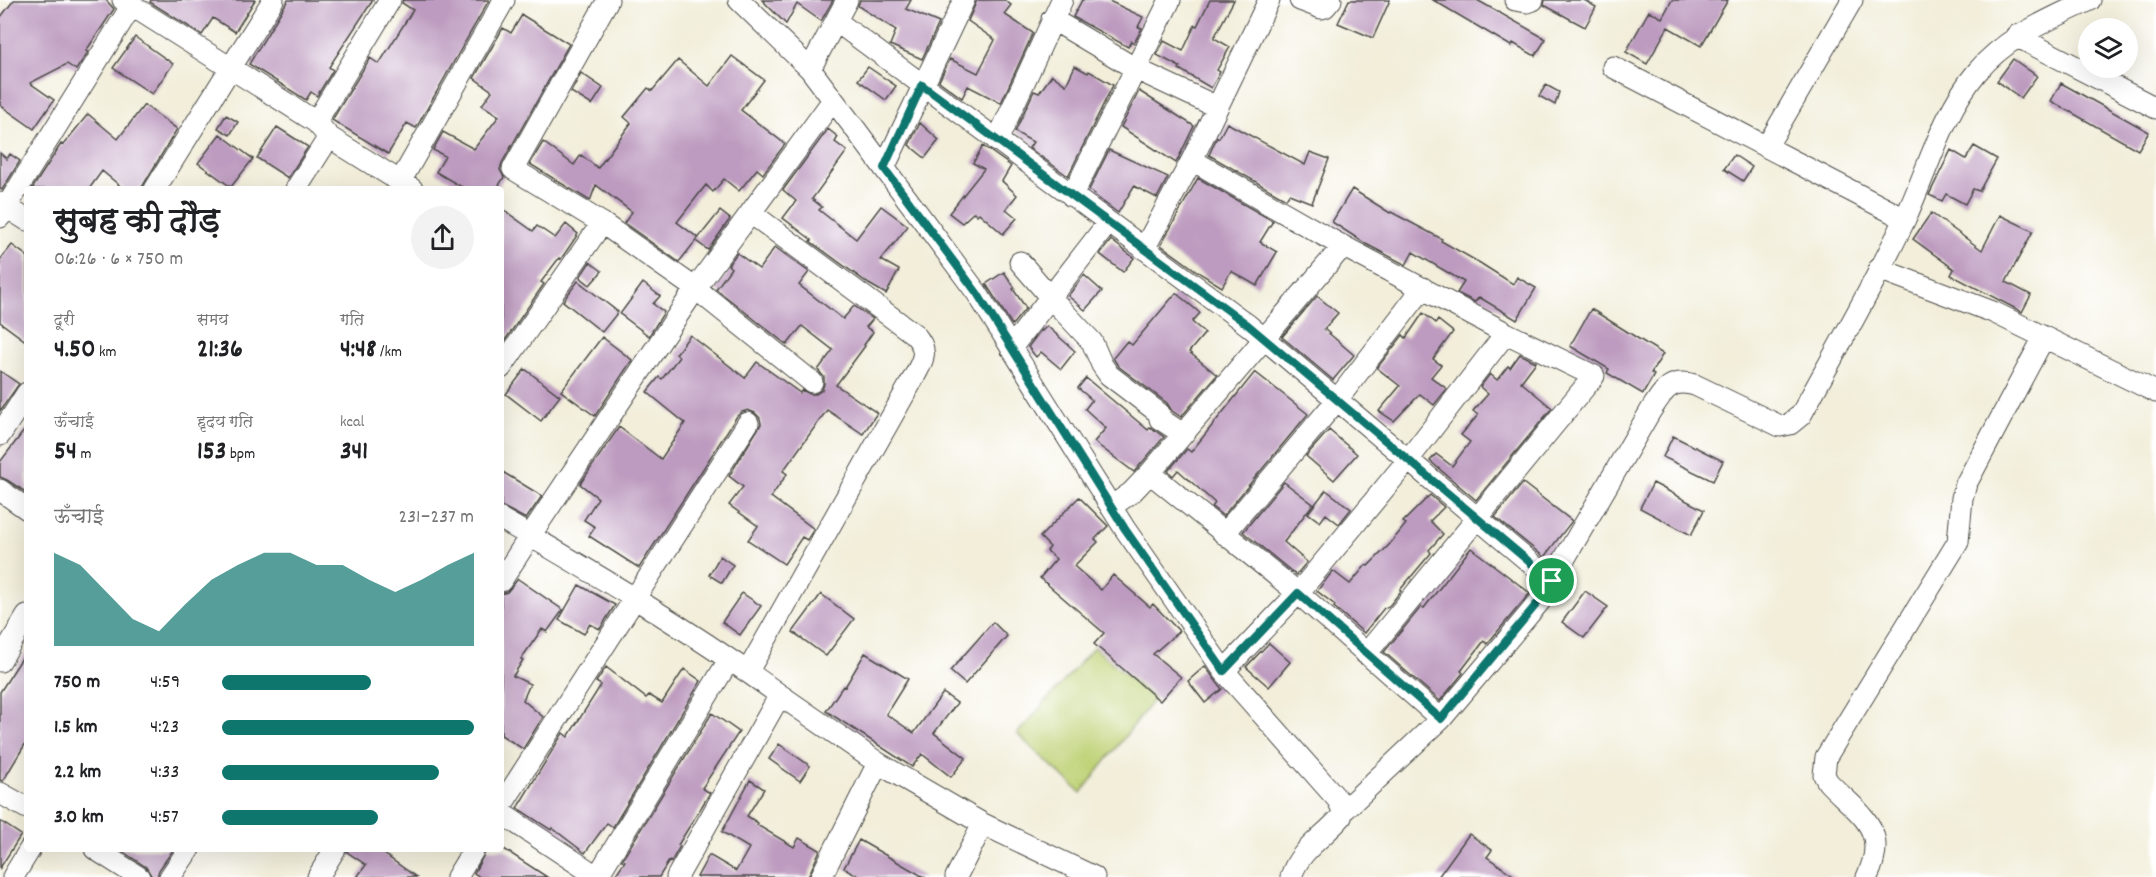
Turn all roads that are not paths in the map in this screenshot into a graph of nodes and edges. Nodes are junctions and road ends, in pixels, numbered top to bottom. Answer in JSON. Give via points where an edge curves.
{"nodes":[{"id":1,"x":273,"y":0,"type":"edge"},
{"id":2,"x":390,"y":0,"type":"edge"},
{"id":3,"x":504,"y":0,"type":"edge"},
{"id":4,"x":608,"y":0,"type":"edge"},
{"id":5,"x":739,"y":0,"type":"edge"},
{"id":6,"x":847,"y":0,"type":"edge"},
{"id":7,"x":964,"y":0,"type":"edge"},
{"id":8,"x":1062,"y":0,"type":"edge"},
{"id":9,"x":1170,"y":0,"type":"edge"},
{"id":10,"x":1269,"y":0,"type":"edge"},
{"id":11,"x":1300,"y":0,"type":"edge"},
{"id":12,"x":1331,"y":0,"type":"edge"},
{"id":13,"x":1515,"y":0,"type":"edge"},
{"id":14,"x":1533,"y":0,"type":"edge"},
{"id":15,"x":1852,"y":0,"type":"edge"},
{"id":16,"x":2090,"y":0,"type":"edge"},
{"id":17,"x":135,"y":4,"type":"edge"},
{"id":18,"x":1052,"y":19,"type":"junction"},
{"id":19,"x":836,"y":21,"type":"junction"},
{"id":20,"x":2016,"y":36,"type":"junction"},
{"id":21,"x":1613,"y":67,"type":"dead end"},
{"id":22,"x":229,"y":69,"type":"junction"},
{"id":23,"x":810,"y":69,"type":"junction"},
{"id":24,"x":1136,"y":69,"type":"junction"},
{"id":25,"x":922,"y":85,"type":"junction"},
{"id":26,"x":833,"y":100,"type":"junction"},
{"id":27,"x":1217,"y":107,"type":"junction"},
{"id":28,"x":2156,"y":108,"type":"edge"},
{"id":29,"x":323,"y":129,"type":"junction"},
{"id":30,"x":998,"y":141,"type":"junction"},
{"id":31,"x":1767,"y":146,"type":"junction"},
{"id":32,"x":1192,"y":160,"type":"junction"},
{"id":33,"x":884,"y":168,"type":"junction"},
{"id":34,"x":406,"y":185,"type":"edge"},
{"id":35,"x":157,"y":186,"type":"edge"},
{"id":36,"x":297,"y":186,"type":"edge"},
{"id":37,"x":1072,"y":196,"type":"junction"},
{"id":38,"x":2,"y":209,"type":"edge"},
{"id":39,"x":751,"y":213,"type":"junction"},
{"id":40,"x":24,"y":219,"type":"edge"},
{"id":41,"x":1905,"y":219,"type":"junction"},
{"id":42,"x":1108,"y":222,"type":"junction"},
{"id":43,"x":602,"y":223,"type":"junction"},
{"id":44,"x":1343,"y":246,"type":"junction"},
{"id":45,"x":1144,"y":249,"type":"junction"},
{"id":46,"x":1020,"y":262,"type":"dead end"},
{"id":47,"x":1879,"y":269,"type":"junction"},
{"id":48,"x":1422,"y":288,"type":"junction"},
{"id":49,"x":696,"y":289,"type":"junction"},
{"id":50,"x":1051,"y":298,"type":"junction"},
{"id":51,"x":1506,"y":333,"type":"junction"},
{"id":52,"x":2044,"y":337,"type":"junction"},
{"id":53,"x":1265,"y":340,"type":"junction"},
{"id":54,"x":1011,"y":348,"type":"junction"},
{"id":55,"x":504,"y":364,"type":"edge"},
{"id":56,"x":812,"y":382,"type":"dead end"},
{"id":57,"x":2156,"y":392,"type":"edge"},
{"id":58,"x":24,"y":398,"type":"edge"},
{"id":59,"x":1337,"y":400,"type":"junction"},
{"id":60,"x":748,"y":423,"type":"dead end"},
{"id":61,"x":1183,"y":434,"type":"junction"},
{"id":62,"x":0,"y":435,"type":"edge"},
{"id":63,"x":1408,"y":460,"type":"junction"},
{"id":64,"x":1150,"y":473,"type":"junction"},
{"id":65,"x":0,"y":490,"type":"edge"},
{"id":66,"x":24,"y":507,"type":"edge"},
{"id":67,"x":1111,"y":507,"type":"junction"},
{"id":68,"x":1478,"y":518,"type":"junction"},
{"id":69,"x":504,"y":521,"type":"edge"},
{"id":70,"x":1224,"y":534,"type":"junction"},
{"id":71,"x":530,"y":536,"type":"junction"},
{"id":72,"x":504,"y":576,"type":"edge"},
{"id":73,"x":1552,"y":581,"type":"junction"},
{"id":74,"x":1298,"y":593,"type":"junction"},
{"id":75,"x":634,"y":599,"type":"junction"},
{"id":76,"x":24,"y":621,"type":"edge"},
{"id":77,"x":1366,"y":654,"type":"junction"},
{"id":78,"x":729,"y":660,"type":"junction"},
{"id":79,"x":0,"y":661,"type":"edge"},
{"id":80,"x":748,"y":671,"type":"junction"},
{"id":81,"x":1224,"y":671,"type":"junction"},
{"id":82,"x":780,"y":695,"type":"junction"},
{"id":83,"x":1441,"y":719,"type":"junction"},
{"id":84,"x":878,"y":763,"type":"junction"},
{"id":85,"x":0,"y":793,"type":"edge"},
{"id":86,"x":504,"y":801,"type":"edge"},
{"id":87,"x":24,"y":805,"type":"edge"},
{"id":88,"x":1343,"y":811,"type":"junction"},
{"id":89,"x":504,"y":815,"type":"edge"},
{"id":90,"x":983,"y":824,"type":"junction"},
{"id":91,"x":28,"y":852,"type":"edge"},
{"id":92,"x":100,"y":852,"type":"edge"},
{"id":93,"x":187,"y":852,"type":"edge"},
{"id":94,"x":333,"y":852,"type":"edge"},
{"id":95,"x":472,"y":852,"type":"edge"},
{"id":96,"x":1289,"y":873,"type":"edge"},
{"id":97,"x":13,"y":877,"type":"edge"},
{"id":98,"x":139,"y":877,"type":"edge"},
{"id":99,"x":170,"y":877,"type":"edge"},
{"id":100,"x":318,"y":877,"type":"edge"},
{"id":101,"x":457,"y":877,"type":"edge"},
{"id":102,"x":598,"y":877,"type":"edge"},
{"id":103,"x":677,"y":877,"type":"edge"},
{"id":104,"x":821,"y":877,"type":"edge"},
{"id":105,"x":956,"y":877,"type":"edge"},
{"id":106,"x":1094,"y":877,"type":"edge"},
{"id":107,"x":1868,"y":877,"type":"edge"}],
"edges":[{"from":1,"to":22,"type":"street"},
{"from":2,"to":29,"type":"street"},
{"from":3,"to":34,"type":"street"},
{"from":4,"to":43,"type":"street","via":[[513,169]]},
{"from":5,"to":23,"type":"street"},
{"from":6,"to":19,"type":"street"},
{"from":7,"to":25,"type":"street"},
{"from":8,"to":18,"type":"street"},
{"from":9,"to":24,"type":"street"},
{"from":10,"to":27,"type":"street"},
{"from":11,"to":12,"type":"street","via":[[1321,9]]},
{"from":13,"to":14,"type":"street"},
{"from":15,"to":31,"type":"street"},
{"from":16,"to":20,"type":"street"},
{"from":17,"to":22,"type":"street"},
{"from":17,"to":38,"type":"street"},
{"from":18,"to":24,"type":"street"},
{"from":18,"to":30,"type":"street"},
{"from":19,"to":23,"type":"street"},
{"from":19,"to":25,"type":"street"},
{"from":20,"to":28,"type":"street"},
{"from":20,"to":41,"type":"street","via":[[1964,89]]},
{"from":21,"to":31,"type":"street"},
{"from":22,"to":29,"type":"street"},
{"from":22,"to":35,"type":"street"},
{"from":23,"to":26,"type":"street"},
{"from":24,"to":27,"type":"street"},
{"from":24,"to":37,"type":"street"},
{"from":25,"to":30,"type":"street"},
{"from":25,"to":33,"type":"street"},
{"from":26,"to":33,"type":"street"},
{"from":26,"to":39,"type":"street"},
{"from":27,"to":32,"type":"street"},
{"from":29,"to":34,"type":"street"},
{"from":29,"to":36,"type":"street"},
{"from":30,"to":37,"type":"street"},
{"from":31,"to":41,"type":"street"},
{"from":32,"to":44,"type":"street"},
{"from":32,"to":45,"type":"street"},
{"from":33,"to":54,"type":"street","via":[[977,293]]},
{"from":37,"to":42,"type":"street"},
{"from":38,"to":40,"type":"street"},
{"from":39,"to":49,"type":"street"},
{"from":39,"to":80,"type":"street","via":[[914,334],[925,355]]},
{"from":41,"to":47,"type":"street"},
{"from":42,"to":45,"type":"street"},
{"from":42,"to":50,"type":"street"},
{"from":43,"to":49,"type":"street"},
{"from":43,"to":55,"type":"street"},
{"from":44,"to":48,"type":"street"},
{"from":44,"to":53,"type":"street"},
{"from":45,"to":53,"type":"street"},
{"from":46,"to":50,"type":"street"},
{"from":47,"to":52,"type":"street","via":[[1993,312]]},
{"from":47,"to":73,"type":"street","via":[[1795,421],[1780,426],[1684,382],[1663,392]]},
{"from":48,"to":51,"type":"street"},
{"from":48,"to":59,"type":"street"},
{"from":49,"to":56,"type":"street"},
{"from":49,"to":71,"type":"street"},
{"from":50,"to":54,"type":"street"},
{"from":50,"to":61,"type":"street","via":[[1092,342],[1109,375]]},
{"from":51,"to":63,"type":"street"},
{"from":51,"to":68,"type":"street","via":[[1594,376]]},
{"from":52,"to":57,"type":"street"},
{"from":52,"to":107,"type":"street","via":[[1966,484],[1958,542],[1826,757],[1824,775],[1828,782],[1858,809],[1870,827],[1876,852]]},
{"from":53,"to":59,"type":"street"},
{"from":53,"to":61,"type":"street"},
{"from":54,"to":67,"type":"street"},
{"from":58,"to":62,"type":"street"},
{"from":59,"to":63,"type":"street"},
{"from":59,"to":70,"type":"street"},
{"from":60,"to":75,"type":"street"},
{"from":61,"to":64,"type":"street"},
{"from":63,"to":68,"type":"street"},
{"from":63,"to":74,"type":"street"},
{"from":64,"to":67,"type":"street"},
{"from":64,"to":70,"type":"street"},
{"from":65,"to":66,"type":"street"},
{"from":67,"to":81,"type":"street"},
{"from":68,"to":73,"type":"street"},
{"from":68,"to":77,"type":"street"},
{"from":69,"to":71,"type":"street"},
{"from":70,"to":74,"type":"street"},
{"from":71,"to":72,"type":"street"},
{"from":71,"to":75,"type":"street"},
{"from":73,"to":83,"type":"street"},
{"from":74,"to":77,"type":"street"},
{"from":74,"to":81,"type":"street"},
{"from":75,"to":78,"type":"street"},
{"from":75,"to":86,"type":"street"},
{"from":76,"to":79,"type":"street"},
{"from":77,"to":83,"type":"street"},
{"from":78,"to":80,"type":"street"},
{"from":78,"to":102,"type":"street"},
{"from":80,"to":82,"type":"street"},
{"from":81,"to":88,"type":"street","via":[[1338,800]]},
{"from":82,"to":84,"type":"street"},
{"from":82,"to":103,"type":"street"},
{"from":83,"to":88,"type":"street"},
{"from":84,"to":90,"type":"street"},
{"from":84,"to":104,"type":"street"},
{"from":85,"to":87,"type":"street"},
{"from":88,"to":96,"type":"street","via":[[1336,824],[1302,853]]},
{"from":89,"to":102,"type":"street"},
{"from":90,"to":105,"type":"street"},
{"from":90,"to":106,"type":"street"},
{"from":91,"to":97,"type":"street"},
{"from":92,"to":98,"type":"street"},
{"from":93,"to":99,"type":"street"},
{"from":94,"to":100,"type":"street"},
{"from":95,"to":101,"type":"street"}]}
